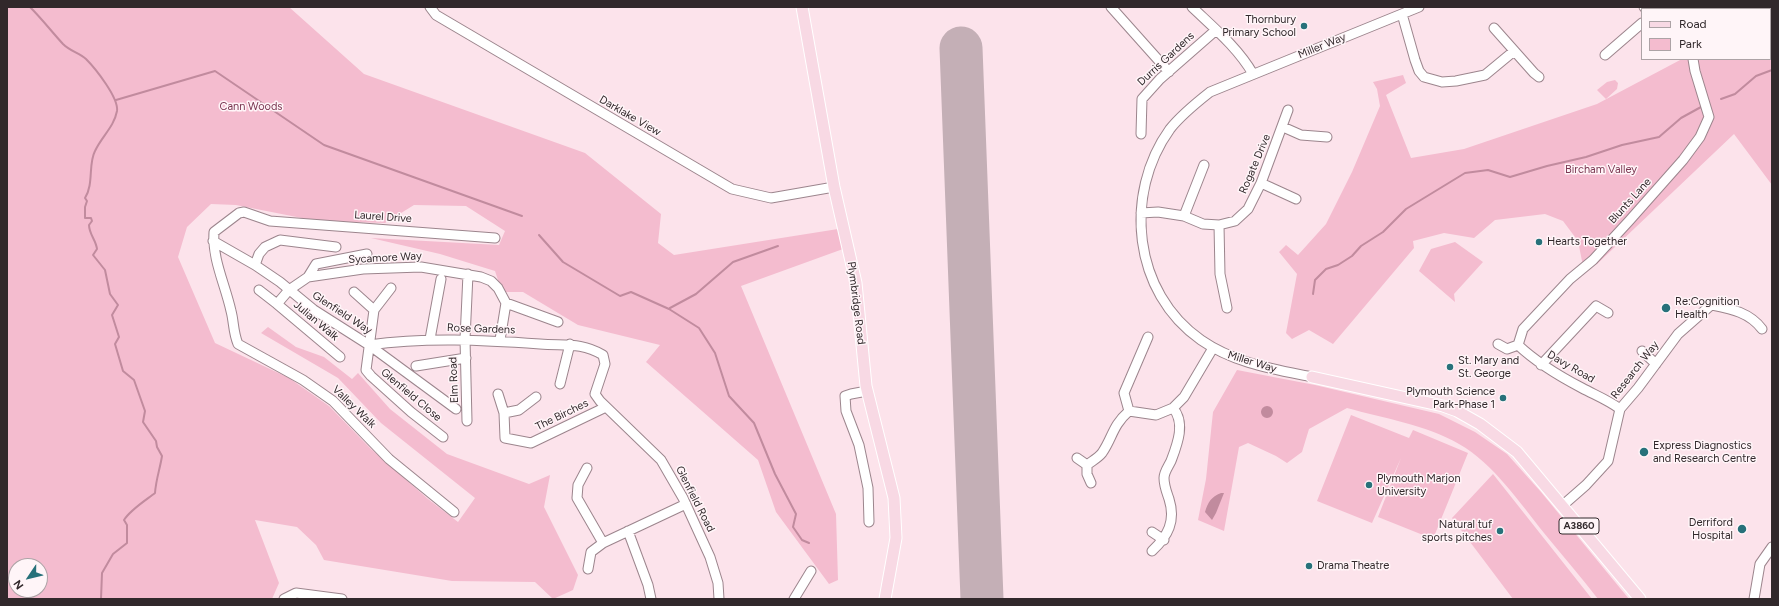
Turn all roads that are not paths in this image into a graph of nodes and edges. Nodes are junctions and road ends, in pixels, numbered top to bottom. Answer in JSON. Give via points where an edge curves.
{"nodes":[{"id":1,"x":430,"y":7,"type":"edge"},
{"id":2,"x":802,"y":7,"type":"edge"},
{"id":3,"x":1112,"y":7,"type":"edge"},
{"id":4,"x":1192,"y":7,"type":"edge"},
{"id":5,"x":1419,"y":7,"type":"edge"},
{"id":6,"x":1402,"y":14,"type":"junction"},
{"id":7,"x":1641,"y":24,"type":"edge"},
{"id":8,"x":1494,"y":28,"type":"dead end"},
{"id":9,"x":1216,"y":30,"type":"junction"},
{"id":10,"x":1514,"y":51,"type":"junction"},
{"id":11,"x":1605,"y":56,"type":"dead end"},
{"id":12,"x":1693,"y":60,"type":"edge"},
{"id":13,"x":1169,"y":72,"type":"junction"},
{"id":14,"x":1253,"y":74,"type":"junction"},
{"id":15,"x":1539,"y":77,"type":"dead end"},
{"id":16,"x":1288,"y":110,"type":"dead end"},
{"id":17,"x":1283,"y":127,"type":"junction"},
{"id":18,"x":1141,"y":134,"type":"dead end"},
{"id":19,"x":1327,"y":137,"type":"dead end"},
{"id":20,"x":1204,"y":164,"type":"dead end"},
{"id":21,"x":1261,"y":183,"type":"junction"},
{"id":22,"x":834,"y":187,"type":"junction"},
{"id":23,"x":1296,"y":199,"type":"dead end"},
{"id":24,"x":1141,"y":213,"type":"junction"},
{"id":25,"x":1184,"y":216,"type":"junction"},
{"id":26,"x":1219,"y":225,"type":"junction"},
{"id":27,"x":495,"y":238,"type":"dead end"},
{"id":28,"x":213,"y":241,"type":"junction"},
{"id":29,"x":336,"y":247,"type":"dead end"},
{"id":30,"x":367,"y":254,"type":"dead end"},
{"id":31,"x":256,"y":265,"type":"junction"},
{"id":32,"x":468,"y":274,"type":"junction"},
{"id":33,"x":308,"y":277,"type":"junction"},
{"id":34,"x":441,"y":280,"type":"dead end"},
{"id":35,"x":390,"y":288,"type":"dead end"},
{"id":36,"x":259,"y":290,"type":"dead end"},
{"id":37,"x":289,"y":290,"type":"junction"},
{"id":38,"x":354,"y":292,"type":"dead end"},
{"id":39,"x":506,"y":303,"type":"junction"},
{"id":40,"x":277,"y":304,"type":"junction"},
{"id":41,"x":1227,"y":308,"type":"dead end"},
{"id":42,"x":374,"y":310,"type":"junction"},
{"id":43,"x":1608,"y":314,"type":"dead end"},
{"id":44,"x":558,"y":322,"type":"dead end"},
{"id":45,"x":1762,"y":329,"type":"dead end"},
{"id":46,"x":1148,"y":337,"type":"dead end"},
{"id":47,"x":430,"y":339,"type":"junction"},
{"id":48,"x":465,"y":339,"type":"junction"},
{"id":49,"x":500,"y":340,"type":"junction"},
{"id":50,"x":1519,"y":341,"type":"junction"},
{"id":51,"x":570,"y":344,"type":"junction"},
{"id":52,"x":1498,"y":344,"type":"dead end"},
{"id":53,"x":369,"y":345,"type":"junction"},
{"id":54,"x":592,"y":348,"type":"joint"},
{"id":55,"x":1213,"y":348,"type":"junction"},
{"id":56,"x":1642,"y":351,"type":"dead end"},
{"id":57,"x":340,"y":357,"type":"dead end"},
{"id":58,"x":466,"y":358,"type":"junction"},
{"id":59,"x":1656,"y":364,"type":"junction"},
{"id":60,"x":1541,"y":365,"type":"junction"},
{"id":61,"x":416,"y":366,"type":"dead end"},
{"id":62,"x":1312,"y":377,"type":"joint"},
{"id":63,"x":560,"y":384,"type":"dead end"},
{"id":64,"x":867,"y":391,"type":"junction"},
{"id":65,"x":498,"y":394,"type":"dead end"},
{"id":66,"x":536,"y":397,"type":"dead end"},
{"id":67,"x":606,"y":407,"type":"junction"},
{"id":68,"x":1173,"y":408,"type":"junction"},
{"id":69,"x":456,"y":409,"type":"dead end"},
{"id":70,"x":1620,"y":409,"type":"junction"},
{"id":71,"x":1129,"y":411,"type":"junction"},
{"id":72,"x":504,"y":413,"type":"junction"},
{"id":73,"x":468,"y":421,"type":"dead end"},
{"id":74,"x":443,"y":437,"type":"dead end"},
{"id":75,"x":1077,"y":458,"type":"dead end"},
{"id":76,"x":1087,"y":464,"type":"junction"},
{"id":77,"x":587,"y":468,"type":"dead end"},
{"id":78,"x":1091,"y":483,"type":"dead end"},
{"id":79,"x":686,"y":504,"type":"junction"},
{"id":80,"x":1562,"y":506,"type":"junction"},
{"id":81,"x":454,"y":512,"type":"dead end"},
{"id":82,"x":869,"y":522,"type":"dead end"},
{"id":83,"x":628,"y":532,"type":"junction"},
{"id":84,"x":1152,"y":532,"type":"dead end"},
{"id":85,"x":1164,"y":540,"type":"junction"},
{"id":86,"x":603,"y":543,"type":"junction"},
{"id":87,"x":1772,"y":547,"type":"edge"},
{"id":88,"x":1152,"y":551,"type":"dead end"},
{"id":89,"x":588,"y":569,"type":"dead end"},
{"id":90,"x":811,"y":571,"type":"dead end"},
{"id":91,"x":284,"y":599,"type":"edge"},
{"id":92,"x":342,"y":599,"type":"edge"},
{"id":93,"x":651,"y":599,"type":"edge"},
{"id":94,"x":719,"y":599,"type":"edge"},
{"id":95,"x":794,"y":599,"type":"edge"},
{"id":96,"x":885,"y":599,"type":"edge"},
{"id":97,"x":1640,"y":599,"type":"edge"},
{"id":98,"x":1754,"y":599,"type":"edge"}],
"edges":[{"from":1,"to":22,"type":"street","name":"Darklake View","via":[[436,15],[732,189],[771,198]]},
{"from":2,"to":22,"type":"main road","name":"Plymbridge Road"},
{"from":3,"to":13,"type":"street"},
{"from":4,"to":9,"type":"street"},
{"from":5,"to":6,"type":"street","name":"Miller Way"},
{"from":6,"to":10,"type":"street","via":[[1419,71],[1424,76],[1442,82],[1485,75]]},
{"from":6,"to":14,"type":"street","name":"Miller Way"},
{"from":7,"to":11,"type":"street"},
{"from":8,"to":10,"type":"street"},
{"from":9,"to":13,"type":"street","name":"Durris Gardens"},
{"from":9,"to":14,"type":"street","via":[[1244,60]]},
{"from":10,"to":15,"type":"street"},
{"from":12,"to":50,"type":"street","name":"Blunts Lane","via":[[1708,117],[1700,137],[1629,221],[1523,329]]},
{"from":13,"to":18,"type":"street","name":"Durris Gardens","via":[[1142,99]]},
{"from":14,"to":24,"type":"street","name":"Miller Way","via":[[1210,92],[1170,129],[1150,170]]},
{"from":16,"to":17,"type":"street","name":"Rogate Drive"},
{"from":17,"to":19,"type":"street","via":[[1301,135]]},
{"from":17,"to":21,"type":"street","name":"Rogate Drive"},
{"from":20,"to":25,"type":"street"},
{"from":21,"to":23,"type":"street"},
{"from":21,"to":26,"type":"street","name":"Rogate Drive","via":[[1248,209],[1234,220]]},
{"from":22,"to":64,"type":"main road","name":"Plymbridge Road","via":[[856,283]]},
{"from":24,"to":25,"type":"street","name":"Rogate Drive","via":[[1158,212]]},
{"from":24,"to":55,"type":"street","name":"Miller Way","via":[[1144,254],[1156,287],[1176,317],[1199,339]]},
{"from":25,"to":26,"type":"street","name":"Rogate Drive","via":[[1203,224]]},
{"from":26,"to":41,"type":"street","via":[[1220,274]]},
{"from":27,"to":28,"type":"street","name":"Laurel Drive","via":[[270,221],[244,212],[214,232]]},
{"from":28,"to":31,"type":"street","name":"Glenfield Way"},
{"from":28,"to":81,"type":"street","name":"Valley Walk","via":[[238,344],[304,380],[334,401],[389,459]]},
{"from":29,"to":31,"type":"street","via":[[280,240],[265,247],[259,254]]},
{"from":30,"to":33,"type":"street","via":[[316,264]]},
{"from":31,"to":37,"type":"street","name":"Glenfield Way"},
{"from":32,"to":33,"type":"street","name":"Sycamore Way","via":[[421,267],[363,269]]},
{"from":32,"to":39,"type":"street","name":"Sycamore Way","via":[[491,281]]},
{"from":32,"to":48,"type":"street","name":"Elm Road"},
{"from":33,"to":37,"type":"street","name":"Sycamore Way"},
{"from":34,"to":47,"type":"street"},
{"from":35,"to":42,"type":"street"},
{"from":36,"to":40,"type":"street","name":"Julian Walk"},
{"from":37,"to":40,"type":"street","name":"Julian Walk"},
{"from":37,"to":53,"type":"street","name":"Glenfield Way","via":[[314,310]]},
{"from":38,"to":42,"type":"street"},
{"from":39,"to":44,"type":"street"},
{"from":39,"to":49,"type":"street"},
{"from":40,"to":57,"type":"street","name":"Julian Walk"},
{"from":42,"to":53,"type":"street"},
{"from":43,"to":60,"type":"street","via":[[1596,306]]},
{"from":45,"to":59,"type":"street","name":"Research Way","via":[[1748,316],[1711,305],[1678,334]]},
{"from":46,"to":71,"type":"street","via":[[1145,351],[1124,393]]},
{"from":47,"to":48,"type":"street","name":"Rose Gardens"},
{"from":47,"to":53,"type":"street","name":"Rose Gardens"},
{"from":48,"to":49,"type":"street","name":"Rose Gardens"},
{"from":48,"to":58,"type":"street","name":"Elm Road"},
{"from":49,"to":51,"type":"street","name":"Rose Gardens"},
{"from":50,"to":52,"type":"street","via":[[1507,349]]},
{"from":50,"to":60,"type":"street","name":"Davy Road"},
{"from":51,"to":54,"type":"street","name":"Rose Gardens"},
{"from":51,"to":63,"type":"street"},
{"from":53,"to":69,"type":"street","name":"Glenfield Way"},
{"from":53,"to":74,"type":"street","name":"Glenfield Close","via":[[366,370],[411,412]]},
{"from":54,"to":67,"type":"street","name":"Glenfield Road","via":[[603,355],[605,364],[595,394]]},
{"from":55,"to":62,"type":"street","name":"Miller Way","via":[[1244,362]]},
{"from":55,"to":68,"type":"street","via":[[1184,397]]},
{"from":56,"to":59,"type":"street"},
{"from":58,"to":61,"type":"street"},
{"from":58,"to":73,"type":"street","name":"Elm Road"},
{"from":59,"to":70,"type":"street","name":"Research Way"},
{"from":60,"to":70,"type":"street","name":"Davy Road","via":[[1610,401]]},
{"from":62,"to":80,"type":"main road","name":"Miller Way","number":"A3860","via":[[1457,410],[1518,452]]},
{"from":64,"to":82,"type":"street","via":[[846,396],[846,411],[859,444],[868,488]]},
{"from":64,"to":96,"type":"main road","name":"Plymbridge Road","via":[[894,498],[896,538]]},
{"from":65,"to":72,"type":"street","name":"The Birches"},
{"from":66,"to":72,"type":"street","via":[[519,410]]},
{"from":67,"to":72,"type":"street","name":"The Birches","via":[[531,443],[505,438]]},
{"from":67,"to":79,"type":"street","name":"Glenfield Road","via":[[661,460]]},
{"from":68,"to":71,"type":"street","via":[[1156,415]]},
{"from":68,"to":85,"type":"street","via":[[1179,414],[1180,423],[1176,446],[1164,479],[1172,507],[1172,517],[1171,526]]},
{"from":70,"to":80,"type":"street","name":"Research Way","via":[[1608,461]]},
{"from":71,"to":76,"type":"street","via":[[1116,425],[1102,454]]},
{"from":75,"to":76,"type":"street"},
{"from":76,"to":78,"type":"street"},
{"from":77,"to":86,"type":"street","via":[[578,485],[577,498]]},
{"from":79,"to":83,"type":"street"},
{"from":79,"to":94,"type":"street","name":"Glenfield Road","via":[[710,558],[718,583]]},
{"from":80,"to":97,"type":"main road","number":"A3860"},
{"from":83,"to":86,"type":"street"},
{"from":83,"to":93,"type":"street"},
{"from":84,"to":85,"type":"street"},
{"from":85,"to":88,"type":"street"},
{"from":86,"to":89,"type":"street","via":[[591,552]]},
{"from":87,"to":98,"type":"street","via":[[1760,564]]},
{"from":90,"to":95,"type":"street"},
{"from":91,"to":92,"type":"street","via":[[296,593]]}]}
